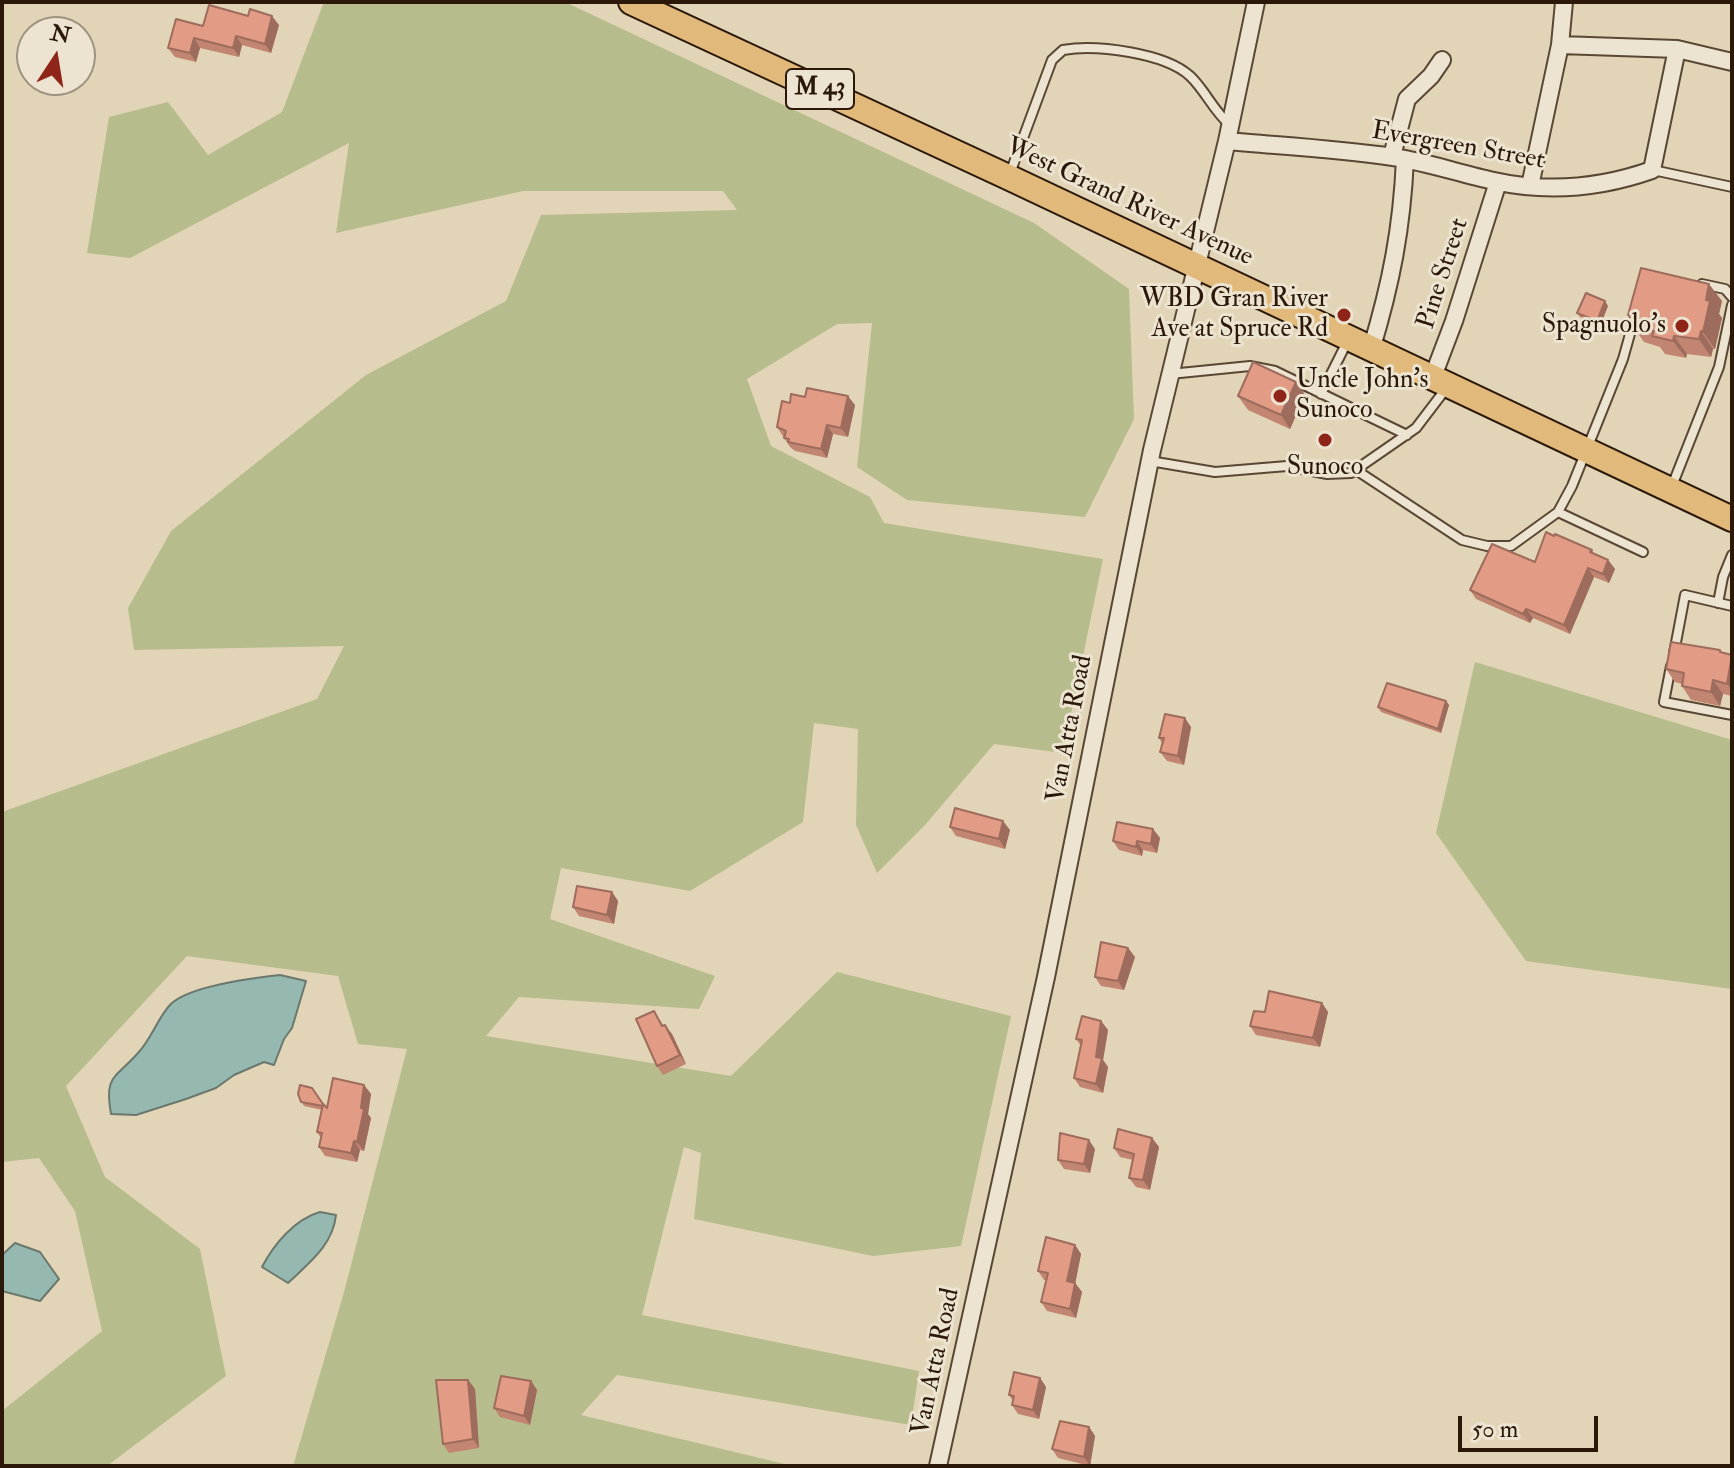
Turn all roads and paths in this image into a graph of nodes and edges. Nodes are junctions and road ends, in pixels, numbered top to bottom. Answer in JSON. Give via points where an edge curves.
{"nodes":[{"id":1,"x":631,"y":2,"type":"edge"},
{"id":2,"x":1256,"y":2,"type":"edge"},
{"id":3,"x":1564,"y":2,"type":"edge"},
{"id":4,"x":1560,"y":45,"type":"junction"},
{"id":5,"x":1677,"y":49,"type":"junction"},
{"id":6,"x":1442,"y":60,"type":"dead end"},
{"id":7,"x":1732,"y":62,"type":"edge"},
{"id":8,"x":1229,"y":133,"type":"junction"},
{"id":9,"x":1398,"y":158,"type":"junction"},
{"id":10,"x":1652,"y":170,"type":"junction"},
{"id":11,"x":1008,"y":177,"type":"junction"},
{"id":12,"x":1498,"y":182,"type":"junction"},
{"id":13,"x":1530,"y":186,"type":"junction"},
{"id":14,"x":1732,"y":187,"type":"edge"},
{"id":15,"x":1195,"y":267,"type":"junction"},
{"id":16,"x":1695,"y":282,"type":"edge"},
{"id":17,"x":1732,"y":297,"type":"edge"},
{"id":18,"x":1732,"y":305,"type":"edge"},
{"id":19,"x":1635,"y":313,"type":"edge"},
{"id":20,"x":1360,"y":345,"type":"junction"},
{"id":21,"x":1169,"y":374,"type":"junction"},
{"id":22,"x":1440,"y":382,"type":"junction"},
{"id":23,"x":1321,"y":394,"type":"junction"},
{"id":24,"x":1407,"y":435,"type":"junction"},
{"id":25,"x":1586,"y":451,"type":"junction"},
{"id":26,"x":1150,"y":461,"type":"junction"},
{"id":27,"x":1356,"y":470,"type":"junction"},
{"id":28,"x":1671,"y":491,"type":"junction"},
{"id":29,"x":1558,"y":512,"type":"junction"},
{"id":30,"x":1732,"y":519,"type":"edge"},
{"id":31,"x":1643,"y":552,"type":"dead end"},
{"id":32,"x":1732,"y":555,"type":"edge"},
{"id":33,"x":1718,"y":603,"type":"junction"},
{"id":34,"x":1732,"y":606,"type":"edge"},
{"id":35,"x":1732,"y":715,"type":"edge"},
{"id":36,"x":938,"y":1466,"type":"edge"}],
"edges":[{"from":1,"to":11,"type":"main road","name":"West Grand River Avenue","number":"M 43"},
{"from":2,"to":8,"type":"street","name":"Van Atta Road"},
{"from":3,"to":4,"type":"street"},
{"from":4,"to":5,"type":"street"},
{"from":4,"to":13,"type":"street"},
{"from":5,"to":7,"type":"street"},
{"from":5,"to":10,"type":"street"},
{"from":6,"to":9,"type":"street","via":[[1407,99]]},
{"from":8,"to":9,"type":"street","name":"Evergreen Street"},
{"from":8,"to":11,"type":"lane","via":[[1188,74],[1168,62],[1106,50],[1063,50],[1052,60]]},
{"from":8,"to":15,"type":"street","name":"Van Atta Road"},
{"from":9,"to":12,"type":"street","name":"Evergreen Street"},
{"from":9,"to":20,"type":"street","via":[[1402,215],[1390,286]]},
{"from":10,"to":13,"type":"street","name":"Evergreen Street","via":[[1585,188]]},
{"from":10,"to":14,"type":"lane"},
{"from":11,"to":15,"type":"main road","name":"West Grand River Avenue","number":"M 43"},
{"from":12,"to":13,"type":"street","name":"Evergreen Street"},
{"from":12,"to":22,"type":"street","name":"Pine Street"},
{"from":15,"to":20,"type":"main road","name":"West Grand River Avenue","number":"M 43"},
{"from":15,"to":21,"type":"street","name":"Van Atta Road"},
{"from":16,"to":17,"type":"lane","via":[[1725,289]]},
{"from":18,"to":28,"type":"lane","via":[[1719,367]]},
{"from":19,"to":25,"type":"lane","via":[[1623,359]]},
{"from":20,"to":22,"type":"main road","name":"West Grand River Avenue","number":"M 43"},
{"from":20,"to":23,"type":"lane"},
{"from":21,"to":23,"type":"lane","via":[[1250,366],[1275,371]]},
{"from":21,"to":26,"type":"street","name":"Van Atta Road"},
{"from":22,"to":24,"type":"lane"},
{"from":22,"to":25,"type":"main road","name":"West Grand River Avenue","number":"M 43"},
{"from":23,"to":24,"type":"lane"},
{"from":24,"to":27,"type":"lane"},
{"from":25,"to":28,"type":"main road","name":"West Grand River Avenue","number":"M 43"},
{"from":25,"to":29,"type":"lane"},
{"from":26,"to":27,"type":"lane","via":[[1215,472],[1287,466],[1327,474]]},
{"from":26,"to":36,"type":"street","name":"Van Atta Road","via":[[1046,977]]},
{"from":27,"to":29,"type":"lane","via":[[1462,540],[1487,546],[1511,546]]},
{"from":28,"to":30,"type":"main road","name":"West Grand River Avenue","number":"M 43"},
{"from":29,"to":31,"type":"lane"},
{"from":32,"to":33,"type":"lane"},
{"from":33,"to":34,"type":"lane"},
{"from":33,"to":35,"type":"lane","via":[[1685,595],[1664,702]]}]}
